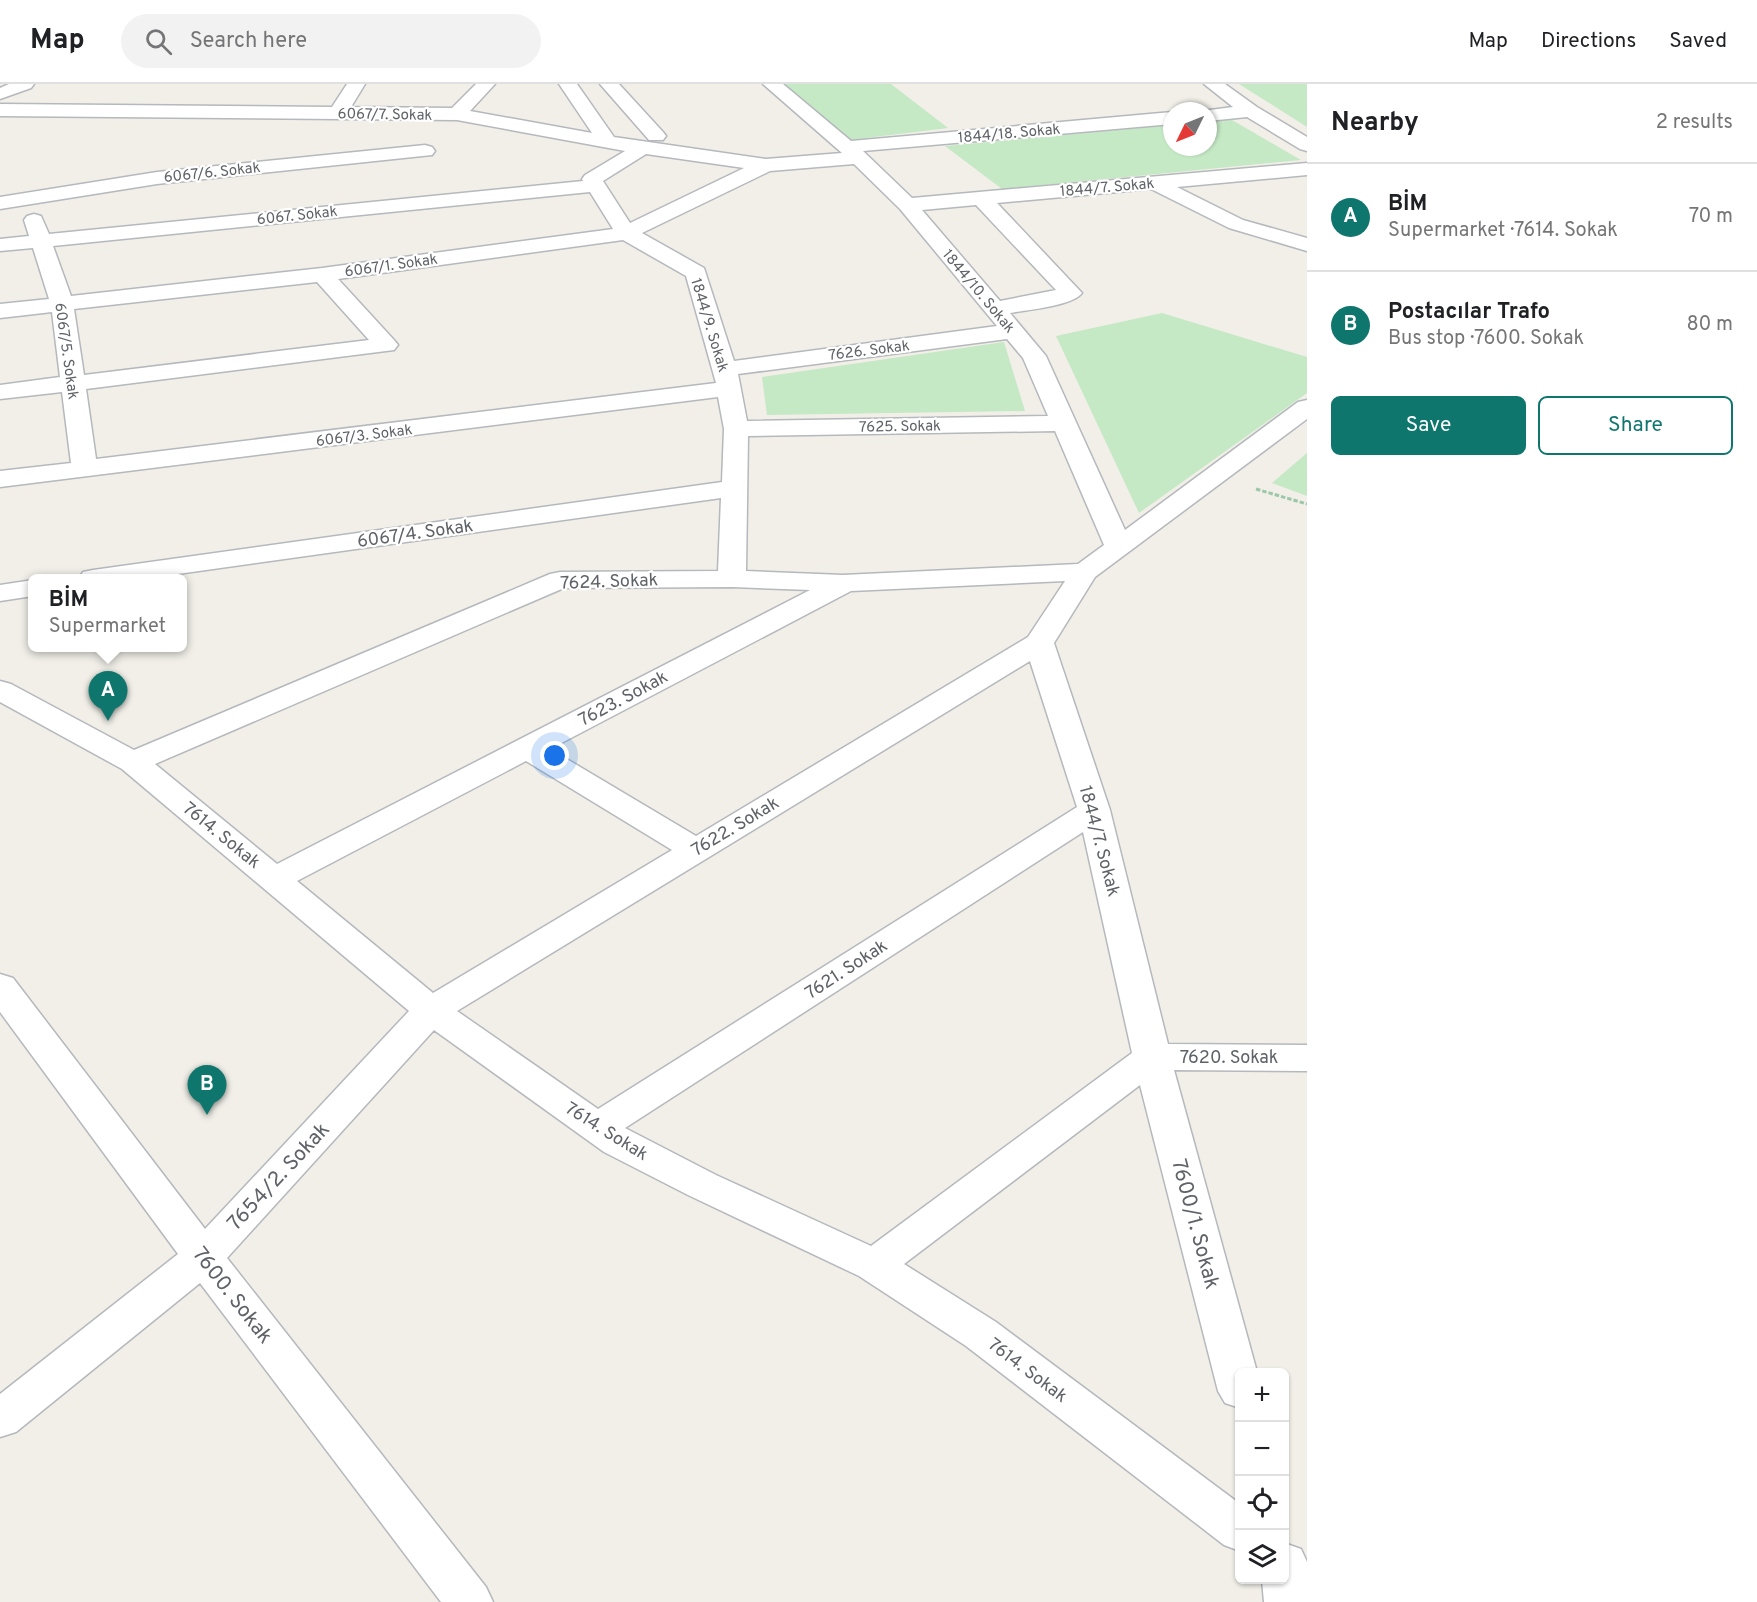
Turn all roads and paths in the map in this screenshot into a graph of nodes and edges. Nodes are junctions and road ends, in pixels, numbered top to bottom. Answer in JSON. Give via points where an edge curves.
{"nodes":[{"id":1,"x":25,"y":84,"type":"edge"},
{"id":2,"x":356,"y":84,"type":"edge"},
{"id":3,"x":486,"y":84,"type":"edge"},
{"id":4,"x":568,"y":84,"type":"edge"},
{"id":5,"x":609,"y":84,"type":"edge"},
{"id":6,"x":772,"y":84,"type":"edge"},
{"id":7,"x":1213,"y":84,"type":"edge"},
{"id":8,"x":0,"y":94,"type":"edge"},
{"id":9,"x":0,"y":110,"type":"edge"},
{"id":10,"x":1250,"y":111,"type":"junction"},
{"id":11,"x":338,"y":113,"type":"junction"},
{"id":12,"x":457,"y":114,"type":"junction"},
{"id":13,"x":1217,"y":114,"type":"edge"},
{"id":14,"x":1163,"y":119,"type":"edge"},
{"id":15,"x":607,"y":141,"type":"junction"},
{"id":16,"x":649,"y":142,"type":"junction"},
{"id":17,"x":1307,"y":145,"type":"edge"},
{"id":18,"x":425,"y":151,"type":"dead end"},
{"id":19,"x":852,"y":153,"type":"junction"},
{"id":20,"x":766,"y":165,"type":"junction"},
{"id":21,"x":1307,"y":169,"type":"edge"},
{"id":22,"x":1154,"y":183,"type":"junction"},
{"id":23,"x":595,"y":186,"type":"junction"},
{"id":24,"x":981,"y":198,"type":"junction"},
{"id":25,"x":30,"y":200,"type":"junction"},
{"id":26,"x":0,"y":203,"type":"edge"},
{"id":27,"x":907,"y":205,"type":"junction"},
{"id":28,"x":626,"y":233,"type":"junction"},
{"id":29,"x":40,"y":241,"type":"junction"},
{"id":30,"x":0,"y":245,"type":"edge"},
{"id":31,"x":1307,"y":245,"type":"edge"},
{"id":32,"x":322,"y":275,"type":"junction"},
{"id":33,"x":62,"y":304,"type":"junction"},
{"id":34,"x":994,"y":309,"type":"junction"},
{"id":35,"x":0,"y":311,"type":"edge"},
{"id":36,"x":1013,"y":331,"type":"junction"},
{"id":37,"x":726,"y":379,"type":"junction"},
{"id":38,"x":72,"y":383,"type":"junction"},
{"id":39,"x":0,"y":392,"type":"edge"},
{"id":40,"x":1307,"y":407,"type":"edge"},
{"id":41,"x":1064,"y":423,"type":"junction"},
{"id":42,"x":736,"y":429,"type":"junction"},
{"id":43,"x":85,"y":470,"type":"junction"},
{"id":44,"x":0,"y":479,"type":"edge"},
{"id":45,"x":736,"y":488,"type":"junction"},
{"id":46,"x":1119,"y":547,"type":"junction"},
{"id":47,"x":1085,"y":572,"type":"junction"},
{"id":48,"x":128,"y":574,"type":"edge"},
{"id":49,"x":732,"y":579,"type":"junction"},
{"id":50,"x":843,"y":584,"type":"junction"},
{"id":51,"x":28,"y":589,"type":"edge"},
{"id":52,"x":0,"y":593,"type":"edge"},
{"id":53,"x":1038,"y":643,"type":"junction"},
{"id":54,"x":0,"y":690,"type":"edge"},
{"id":55,"x":527,"y":748,"type":"junction"},
{"id":56,"x":133,"y":762,"type":"junction"},
{"id":57,"x":1094,"y":810,"type":"junction"},
{"id":58,"x":696,"y":850,"type":"junction"},
{"id":59,"x":275,"y":879,"type":"junction"},
{"id":60,"x":0,"y":986,"type":"edge"},
{"id":61,"x":431,"y":1010,"type":"junction"},
{"id":62,"x":1152,"y":1057,"type":"junction"},
{"id":63,"x":1307,"y":1058,"type":"edge"},
{"id":64,"x":597,"y":1127,"type":"junction"},
{"id":65,"x":203,"y":1257,"type":"junction"},
{"id":66,"x":874,"y":1265,"type":"junction"},
{"id":67,"x":1235,"y":1376,"type":"edge"},
{"id":68,"x":0,"y":1419,"type":"edge"},
{"id":69,"x":1238,"y":1530,"type":"edge"},
{"id":70,"x":470,"y":1602,"type":"edge"}],
"edges":[{"from":1,"to":8,"type":"street"},
{"from":2,"to":11,"type":"street"},
{"from":3,"to":12,"type":"street"},
{"from":4,"to":15,"type":"street"},
{"from":5,"to":16,"type":"street"},
{"from":6,"to":19,"type":"street","name":"1844/10. Sokak"},
{"from":7,"to":10,"type":"street"},
{"from":9,"to":11,"type":"street","name":"6067/7. Sokak"},
{"from":10,"to":13,"type":"street"},
{"from":10,"to":17,"type":"street"},
{"from":11,"to":12,"type":"street","name":"6067/7. Sokak"},
{"from":12,"to":15,"type":"street","name":"6067/7. Sokak"},
{"from":14,"to":19,"type":"street","name":"1844/18. Sokak"},
{"from":15,"to":16,"type":"street","name":"6067/7. Sokak"},
{"from":16,"to":20,"type":"street","name":"6067/7. Sokak"},
{"from":16,"to":23,"type":"street","via":[[592,179]]},
{"from":18,"to":25,"type":"street","name":"6067/6. Sokak","via":[[157,178]]},
{"from":19,"to":20,"type":"street"},
{"from":19,"to":27,"type":"street","name":"1844/10. Sokak"},
{"from":20,"to":28,"type":"street","name":"6067/1. Sokak"},
{"from":21,"to":22,"type":"street","name":"1844/7. Sokak"},
{"from":22,"to":24,"type":"street","name":"1844/7. Sokak"},
{"from":22,"to":31,"type":"street","via":[[1236,224]]},
{"from":23,"to":28,"type":"street","name":"1844/9. Sokak"},
{"from":23,"to":29,"type":"street","name":"6067. Sokak"},
{"from":24,"to":27,"type":"street","name":"1844/7. Sokak"},
{"from":24,"to":34,"type":"street","via":[[1071,293]]},
{"from":25,"to":26,"type":"street","name":"6067/6. Sokak"},
{"from":25,"to":29,"type":"street","name":"6067/5. Sokak"},
{"from":27,"to":34,"type":"street","name":"1844/10. Sokak"},
{"from":28,"to":32,"type":"street","name":"6067/1. Sokak"},
{"from":28,"to":37,"type":"street","name":"1844/9. Sokak","via":[[696,273]]},
{"from":29,"to":30,"type":"street","name":"6067. Sokak"},
{"from":29,"to":33,"type":"street","name":"6067/5. Sokak"},
{"from":32,"to":33,"type":"street","name":"6067/1. Sokak"},
{"from":32,"to":38,"type":"street","via":[[386,345]]},
{"from":33,"to":35,"type":"street","name":"6067/1. Sokak"},
{"from":33,"to":38,"type":"street","name":"6067/5. Sokak"},
{"from":34,"to":36,"type":"street","name":"1844/10. Sokak"},
{"from":36,"to":37,"type":"street","name":"7626. Sokak"},
{"from":36,"to":41,"type":"street","name":"1844/10. Sokak","via":[[1034,356]]},
{"from":37,"to":42,"type":"street","name":"1844/9. Sokak"},
{"from":37,"to":43,"type":"street","name":"6067/3. Sokak"},
{"from":38,"to":39,"type":"street"},
{"from":38,"to":43,"type":"street","name":"6067/5. Sokak"},
{"from":40,"to":46,"type":"street"},
{"from":41,"to":42,"type":"street","name":"7625. Sokak"},
{"from":41,"to":46,"type":"street","name":"1844/10. Sokak"},
{"from":42,"to":45,"type":"street","name":"1844/9. Sokak"},
{"from":43,"to":44,"type":"street","name":"6067/3. Sokak"},
{"from":45,"to":48,"type":"street","name":"6067/4. Sokak"},
{"from":45,"to":49,"type":"street","name":"1844/9. Sokak"},
{"from":46,"to":47,"type":"street"},
{"from":47,"to":50,"type":"street","name":"7624. Sokak"},
{"from":47,"to":53,"type":"street"},
{"from":49,"to":50,"type":"street","name":"7624. Sokak"},
{"from":49,"to":56,"type":"street","name":"7624. Sokak","via":[[560,580]]},
{"from":50,"to":55,"type":"street","name":"7623. Sokak"},
{"from":51,"to":52,"type":"street"},
{"from":53,"to":57,"type":"street","name":"1844/7. Sokak"},
{"from":53,"to":58,"type":"street","name":"7622. Sokak"},
{"from":54,"to":56,"type":"street","name":"7614. Sokak"},
{"from":55,"to":58,"type":"street"},
{"from":55,"to":59,"type":"street","name":"7623. Sokak"},
{"from":56,"to":59,"type":"street","name":"7614. Sokak"},
{"from":57,"to":62,"type":"street","name":"1844/7. Sokak"},
{"from":57,"to":64,"type":"street","name":"7621. Sokak"},
{"from":58,"to":61,"type":"street","name":"7622. Sokak"},
{"from":59,"to":61,"type":"street","name":"7614. Sokak"},
{"from":60,"to":65,"type":"street","name":"7600. Sokak"},
{"from":61,"to":64,"type":"street","name":"7614. Sokak"},
{"from":61,"to":65,"type":"street","name":"7654/2. Sokak"},
{"from":62,"to":63,"type":"street","name":"7620. Sokak"},
{"from":62,"to":66,"type":"street"},
{"from":62,"to":67,"type":"street","name":"7600/1. Sokak"},
{"from":64,"to":66,"type":"street","name":"7614. Sokak","via":[[702,1185]]},
{"from":65,"to":68,"type":"street","name":"7654/2. Sokak"},
{"from":65,"to":70,"type":"street","name":"7600. Sokak"},
{"from":66,"to":69,"type":"street","name":"7614. Sokak","via":[[981,1334]]}]}
